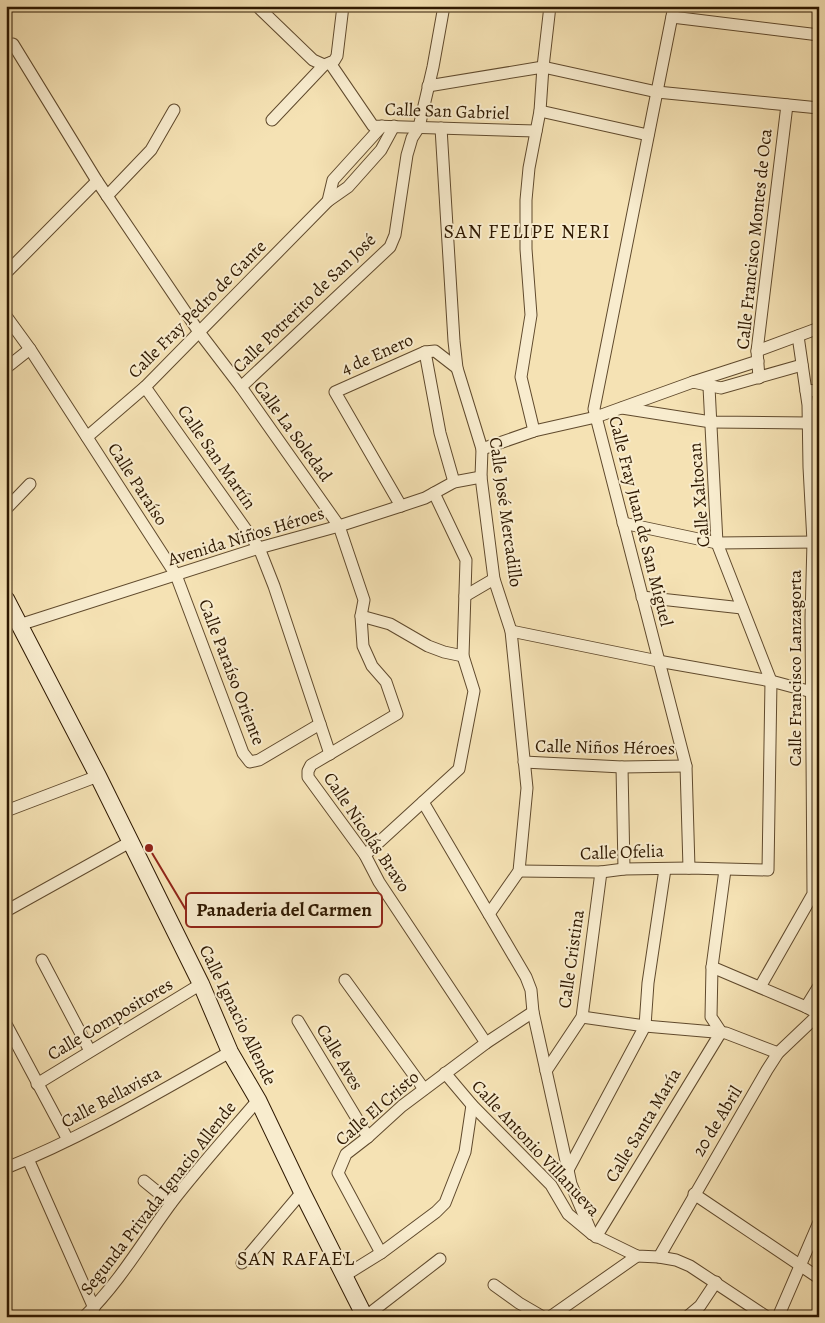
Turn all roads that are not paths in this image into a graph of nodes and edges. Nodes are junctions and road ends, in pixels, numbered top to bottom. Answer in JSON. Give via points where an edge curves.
{"nodes":[{"id":1,"x":257,"y":6,"type":"edge"},
{"id":2,"x":343,"y":6,"type":"edge"},
{"id":3,"x":444,"y":6,"type":"edge"},
{"id":4,"x":550,"y":6,"type":"edge"},
{"id":5,"x":673,"y":11,"type":"edge"},
{"id":6,"x":819,"y":35,"type":"edge"},
{"id":7,"x":13,"y":44,"type":"dead end"},
{"id":8,"x":327,"y":64,"type":"junction"},
{"id":9,"x":542,"y":67,"type":"junction"},
{"id":10,"x":428,"y":86,"type":"junction"},
{"id":11,"x":657,"y":92,"type":"junction"},
{"id":12,"x":787,"y":105,"type":"junction"},
{"id":13,"x":819,"y":108,"type":"edge"},
{"id":14,"x":174,"y":110,"type":"dead end"},
{"id":15,"x":540,"y":111,"type":"junction"},
{"id":16,"x":272,"y":120,"type":"dead end"},
{"id":17,"x":388,"y":126,"type":"junction"},
{"id":18,"x":419,"y":127,"type":"junction"},
{"id":19,"x":441,"y":128,"type":"junction"},
{"id":20,"x":536,"y":131,"type":"junction"},
{"id":21,"x":648,"y":134,"type":"junction"},
{"id":22,"x":97,"y":181,"type":"junction"},
{"id":23,"x":107,"y":196,"type":"junction"},
{"id":24,"x":6,"y":274,"type":"edge"},
{"id":25,"x":6,"y":316,"type":"edge"},
{"id":26,"x":819,"y":328,"type":"edge"},
{"id":27,"x":199,"y":332,"type":"junction"},
{"id":28,"x":798,"y":336,"type":"junction"},
{"id":29,"x":30,"y":349,"type":"junction"},
{"id":30,"x":425,"y":352,"type":"junction"},
{"id":31,"x":758,"y":356,"type":"junction"},
{"id":32,"x":802,"y":366,"type":"junction"},
{"id":33,"x":6,"y":368,"type":"edge"},
{"id":34,"x":458,"y":368,"type":"junction"},
{"id":35,"x":760,"y":378,"type":"junction"},
{"id":36,"x":693,"y":382,"type":"junction"},
{"id":37,"x":145,"y":387,"type":"junction"},
{"id":38,"x":241,"y":387,"type":"junction"},
{"id":39,"x":708,"y":387,"type":"junction"},
{"id":40,"x":819,"y":390,"type":"edge"},
{"id":41,"x":806,"y":391,"type":"junction"},
{"id":42,"x":620,"y":408,"type":"junction"},
{"id":43,"x":596,"y":417,"type":"junction"},
{"id":44,"x":711,"y":422,"type":"junction"},
{"id":45,"x":808,"y":423,"type":"junction"},
{"id":46,"x":534,"y":431,"type":"junction"},
{"id":47,"x":87,"y":437,"type":"junction"},
{"id":48,"x":482,"y":449,"type":"junction"},
{"id":49,"x":814,"y":467,"type":"edge"},
{"id":50,"x":481,"y":477,"type":"junction"},
{"id":51,"x":454,"y":482,"type":"junction"},
{"id":52,"x":30,"y":484,"type":"dead end"},
{"id":53,"x":434,"y":493,"type":"junction"},
{"id":54,"x":401,"y":506,"type":"junction"},
{"id":55,"x":6,"y":509,"type":"edge"},
{"id":56,"x":623,"y":523,"type":"junction"},
{"id":57,"x":339,"y":526,"type":"junction"},
{"id":58,"x":816,"y":542,"type":"edge"},
{"id":59,"x":717,"y":543,"type":"junction"},
{"id":60,"x":259,"y":548,"type":"junction"},
{"id":61,"x":176,"y":575,"type":"junction"},
{"id":62,"x":494,"y":579,"type":"junction"},
{"id":63,"x":466,"y":596,"type":"junction"},
{"id":64,"x":642,"y":597,"type":"junction"},
{"id":65,"x":7,"y":602,"type":"edge"},
{"id":66,"x":742,"y":608,"type":"junction"},
{"id":67,"x":361,"y":616,"type":"junction"},
{"id":68,"x":815,"y":618,"type":"edge"},
{"id":69,"x":19,"y":625,"type":"junction"},
{"id":70,"x":511,"y":631,"type":"junction"},
{"id":71,"x":463,"y":656,"type":"junction"},
{"id":72,"x":658,"y":661,"type":"junction"},
{"id":73,"x":770,"y":680,"type":"junction"},
{"id":74,"x":815,"y":692,"type":"edge"},
{"id":75,"x":320,"y":724,"type":"junction"},
{"id":76,"x":330,"y":754,"type":"junction"},
{"id":77,"x":524,"y":762,"type":"junction"},
{"id":78,"x":686,"y":766,"type":"junction"},
{"id":79,"x":622,"y":767,"type":"junction"},
{"id":80,"x":816,"y":773,"type":"edge"},
{"id":81,"x":98,"y":776,"type":"junction"},
{"id":82,"x":423,"y":802,"type":"junction"},
{"id":83,"x":6,"y":811,"type":"edge"},
{"id":84,"x":130,"y":842,"type":"junction"},
{"id":85,"x":816,"y":852,"type":"edge"},
{"id":86,"x":365,"y":855,"type":"junction"},
{"id":87,"x":665,"y":868,"type":"junction"},
{"id":88,"x":689,"y":868,"type":"junction"},
{"id":89,"x":624,"y":869,"type":"junction"},
{"id":90,"x":725,"y":870,"type":"junction"},
{"id":91,"x":519,"y":871,"type":"junction"},
{"id":92,"x":601,"y":872,"type":"junction"},
{"id":93,"x":816,"y":896,"type":"edge"},
{"id":94,"x":6,"y":911,"type":"edge"},
{"id":95,"x":488,"y":914,"type":"junction"},
{"id":96,"x":42,"y":960,"type":"dead end"},
{"id":97,"x":712,"y":967,"type":"junction"},
{"id":98,"x":345,"y":980,"type":"dead end"},
{"id":99,"x":201,"y":984,"type":"junction"},
{"id":100,"x":819,"y":986,"type":"edge"},
{"id":101,"x":760,"y":987,"type":"junction"},
{"id":102,"x":806,"y":1007,"type":"junction"},
{"id":103,"x":533,"y":1012,"type":"junction"},
{"id":104,"x":819,"y":1014,"type":"edge"},
{"id":105,"x":582,"y":1017,"type":"junction"},
{"id":106,"x":298,"y":1021,"type":"dead end"},
{"id":107,"x":6,"y":1024,"type":"edge"},
{"id":108,"x":645,"y":1026,"type":"junction"},
{"id":109,"x":721,"y":1032,"type":"junction"},
{"id":110,"x":486,"y":1043,"type":"junction"},
{"id":111,"x":90,"y":1052,"type":"junction"},
{"id":112,"x":230,"y":1052,"type":"junction"},
{"id":113,"x":778,"y":1053,"type":"junction"},
{"id":114,"x":546,"y":1071,"type":"junction"},
{"id":115,"x":445,"y":1073,"type":"junction"},
{"id":116,"x":37,"y":1084,"type":"junction"},
{"id":117,"x":424,"y":1088,"type":"junction"},
{"id":118,"x":258,"y":1100,"type":"junction"},
{"id":119,"x":472,"y":1105,"type":"junction"},
{"id":120,"x":368,"y":1137,"type":"junction"},
{"id":121,"x":68,"y":1140,"type":"junction"},
{"id":122,"x":28,"y":1159,"type":"junction"},
{"id":123,"x":6,"y":1168,"type":"edge"},
{"id":124,"x":568,"y":1170,"type":"junction"},
{"id":125,"x":144,"y":1181,"type":"dead end"},
{"id":126,"x":571,"y":1184,"type":"junction"},
{"id":127,"x":551,"y":1185,"type":"junction"},
{"id":128,"x":302,"y":1192,"type":"junction"},
{"id":129,"x":694,"y":1194,"type":"junction"},
{"id":130,"x":171,"y":1203,"type":"junction"},
{"id":131,"x":819,"y":1222,"type":"edge"},
{"id":132,"x":594,"y":1235,"type":"junction"},
{"id":133,"x":381,"y":1253,"type":"junction"},
{"id":134,"x":637,"y":1256,"type":"junction"},
{"id":135,"x":659,"y":1257,"type":"junction"},
{"id":136,"x":440,"y":1258,"type":"dead end"},
{"id":137,"x":242,"y":1263,"type":"dead end"},
{"id":138,"x":800,"y":1265,"type":"junction"},
{"id":139,"x":344,"y":1276,"type":"junction"},
{"id":140,"x":819,"y":1278,"type":"edge"},
{"id":141,"x":716,"y":1282,"type":"junction"},
{"id":142,"x":494,"y":1285,"type":"dead end"},
{"id":143,"x":94,"y":1308,"type":"junction"},
{"id":144,"x":84,"y":1317,"type":"edge"},
{"id":145,"x":365,"y":1317,"type":"edge"},
{"id":146,"x":543,"y":1317,"type":"edge"},
{"id":147,"x":550,"y":1317,"type":"edge"},
{"id":148,"x":687,"y":1317,"type":"edge"},
{"id":149,"x":767,"y":1317,"type":"edge"},
{"id":150,"x":778,"y":1317,"type":"edge"}],
"edges":[{"from":1,"to":8,"type":"street","name":"Calle San Gabriel","via":[[313,60]]},
{"from":2,"to":8,"type":"street","via":[[337,56]]},
{"from":3,"to":10,"type":"street"},
{"from":4,"to":9,"type":"street"},
{"from":5,"to":6,"type":"street"},
{"from":5,"to":11,"type":"street","name":"Calle Fray Juan de San Miguel"},
{"from":7,"to":22,"type":"street","name":"Calle La Soledad"},
{"from":8,"to":16,"type":"street"},
{"from":8,"to":17,"type":"street","name":"Calle San Gabriel","via":[[373,126]]},
{"from":9,"to":10,"type":"street"},
{"from":9,"to":11,"type":"street"},
{"from":9,"to":15,"type":"street"},
{"from":10,"to":18,"type":"street"},
{"from":11,"to":12,"type":"street"},
{"from":11,"to":21,"type":"street","name":"Calle Fray Juan de San Miguel"},
{"from":12,"to":13,"type":"street"},
{"from":12,"to":31,"type":"street","name":"Calle Francisco Montes de Oca"},
{"from":14,"to":23,"type":"street","via":[[151,150]]},
{"from":15,"to":20,"type":"street"},
{"from":15,"to":21,"type":"street"},
{"from":17,"to":18,"type":"street","name":"Calle San Gabriel"},
{"from":17,"to":27,"type":"street","name":"Calle Fray Pedro de Gante","via":[[382,150],[348,188],[328,201]]},
{"from":18,"to":19,"type":"street","name":"Calle San Gabriel"},
{"from":18,"to":38,"type":"street","name":"Calle Potrerito de San José","via":[[407,155],[395,235],[390,247]]},
{"from":19,"to":20,"type":"street","name":"Calle San Gabriel"},
{"from":19,"to":34,"type":"street","name":"Calle José Mercadillo"},
{"from":20,"to":46,"type":"street","via":[[526,200],[531,315],[522,377]]},
{"from":21,"to":43,"type":"street","name":"Calle Fray Juan de San Miguel","via":[[594,409]]},
{"from":22,"to":23,"type":"street","name":"Calle La Soledad"},
{"from":22,"to":24,"type":"street"},
{"from":23,"to":27,"type":"street","name":"Calle La Soledad"},
{"from":25,"to":29,"type":"street","name":"Calle Paraíso"},
{"from":26,"to":28,"type":"street"},
{"from":27,"to":37,"type":"street","name":"Calle Fray Pedro de Gante"},
{"from":27,"to":38,"type":"street","name":"Calle La Soledad"},
{"from":28,"to":31,"type":"street"},
{"from":28,"to":32,"type":"street","name":"Calle Francisco Lanzagorta"},
{"from":29,"to":33,"type":"street"},
{"from":29,"to":47,"type":"street","name":"Calle Paraíso"},
{"from":30,"to":34,"type":"street","name":"4 de Enero","via":[[435,351]]},
{"from":30,"to":51,"type":"street","via":[[440,433]]},
{"from":30,"to":54,"type":"street","name":"4 de Enero","via":[[335,392]]},
{"from":31,"to":35,"type":"street","name":"Calle Francisco Montes de Oca"},
{"from":31,"to":36,"type":"street"},
{"from":32,"to":35,"type":"street"},
{"from":32,"to":41,"type":"street","name":"Calle Francisco Lanzagorta"},
{"from":34,"to":48,"type":"street","name":"Calle José Mercadillo"},
{"from":35,"to":39,"type":"street","via":[[721,388]]},
{"from":36,"to":39,"type":"street"},
{"from":36,"to":42,"type":"street"},
{"from":37,"to":47,"type":"street","name":"Calle Fray Pedro de Gante"},
{"from":37,"to":60,"type":"street","name":"Calle San Martín"},
{"from":38,"to":57,"type":"street","name":"Calle La Soledad"},
{"from":39,"to":44,"type":"street","name":"Calle Xaltocan"},
{"from":40,"to":41,"type":"street"},
{"from":41,"to":45,"type":"street","name":"Calle Francisco Lanzagorta"},
{"from":42,"to":43,"type":"street"},
{"from":42,"to":44,"type":"street"},
{"from":43,"to":46,"type":"street"},
{"from":43,"to":56,"type":"street","name":"Calle Fray Juan de San Miguel"},
{"from":44,"to":45,"type":"street"},
{"from":44,"to":59,"type":"street","name":"Calle Xaltocan"},
{"from":45,"to":49,"type":"street","name":"Calle Francisco Lanzagorta"},
{"from":46,"to":48,"type":"street"},
{"from":47,"to":61,"type":"street","name":"Calle Paraíso"},
{"from":48,"to":50,"type":"street","name":"Calle José Mercadillo"},
{"from":49,"to":58,"type":"street","name":"Calle Francisco Lanzagorta"},
{"from":50,"to":51,"type":"street","name":"Avenida Niños Héroes"},
{"from":50,"to":62,"type":"street","name":"Calle José Mercadillo"},
{"from":51,"to":53,"type":"street","name":"Avenida Niños Héroes"},
{"from":52,"to":55,"type":"street"},
{"from":53,"to":54,"type":"street","name":"Avenida Niños Héroes"},
{"from":53,"to":63,"type":"street","via":[[466,560]]},
{"from":54,"to":57,"type":"street","name":"Avenida Niños Héroes"},
{"from":56,"to":59,"type":"street"},
{"from":56,"to":64,"type":"street","name":"Calle Fray Juan de San Miguel"},
{"from":57,"to":60,"type":"street","name":"Avenida Niños Héroes"},
{"from":57,"to":67,"type":"street","name":"Calle La Soledad","via":[[364,600]]},
{"from":58,"to":59,"type":"street"},
{"from":58,"to":68,"type":"street","name":"Calle Francisco Lanzagorta"},
{"from":59,"to":66,"type":"street","name":"Calle Xaltocan"},
{"from":60,"to":61,"type":"street","name":"Avenida Niños Héroes"},
{"from":60,"to":75,"type":"street","name":"Calle Nicolás Bravo"},
{"from":61,"to":69,"type":"street","name":"Avenida Niños Héroes"},
{"from":61,"to":75,"type":"street","name":"Calle Paraíso Oriente","via":[[243,753],[250,762],[259,760]]},
{"from":62,"to":63,"type":"street"},
{"from":62,"to":70,"type":"street","name":"Calle José Mercadillo"},
{"from":63,"to":71,"type":"street"},
{"from":64,"to":66,"type":"street"},
{"from":64,"to":72,"type":"street","name":"Calle Fray Juan de San Miguel"},
{"from":65,"to":69,"type":"street","name":"Calle Ignacio Allende"},
{"from":66,"to":73,"type":"street","name":"Calle Xaltocan"},
{"from":67,"to":71,"type":"street","via":[[390,624],[436,649]]},
{"from":67,"to":76,"type":"street","name":"Calle La Soledad","via":[[363,646],[372,666],[386,682],[397,714]]},
{"from":68,"to":74,"type":"street","name":"Calle Francisco Lanzagorta"},
{"from":69,"to":81,"type":"street","name":"Calle Ignacio Allende"},
{"from":70,"to":72,"type":"street"},
{"from":70,"to":77,"type":"street","name":"Calle José Mercadillo"},
{"from":71,"to":82,"type":"street","via":[[474,691],[459,769]]},
{"from":72,"to":73,"type":"street"},
{"from":72,"to":78,"type":"street","name":"Calle Fray Juan de San Miguel"},
{"from":73,"to":74,"type":"street"},
{"from":73,"to":90,"type":"street","name":"Calle Ofelia","via":[[768,870]]},
{"from":74,"to":80,"type":"street","name":"Calle Francisco Lanzagorta"},
{"from":75,"to":76,"type":"street","name":"Calle Nicolás Bravo"},
{"from":76,"to":86,"type":"street","name":"Calle Nicolás Bravo","via":[[311,765],[308,777]]},
{"from":77,"to":79,"type":"street","name":"Calle Niños Héroes"},
{"from":77,"to":91,"type":"street","name":"Calle José Mercadillo","via":[[527,788]]},
{"from":78,"to":79,"type":"street","name":"Calle Niños Héroes"},
{"from":78,"to":88,"type":"street","name":"Calle Fray Juan de San Miguel"},
{"from":79,"to":89,"type":"street"},
{"from":80,"to":85,"type":"street","name":"Calle Francisco Lanzagorta"},
{"from":81,"to":83,"type":"street"},
{"from":81,"to":84,"type":"street","name":"Calle Ignacio Allende"},
{"from":82,"to":86,"type":"street"},
{"from":82,"to":95,"type":"street"},
{"from":84,"to":94,"type":"street"},
{"from":84,"to":99,"type":"street","name":"Calle Ignacio Allende"},
{"from":85,"to":93,"type":"street","name":"Calle Francisco Lanzagorta"},
{"from":86,"to":110,"type":"street","name":"Calle Nicolás Bravo","via":[[379,882]]},
{"from":87,"to":88,"type":"street","name":"Calle Ofelia"},
{"from":87,"to":89,"type":"street","name":"Calle Ofelia"},
{"from":87,"to":108,"type":"street"},
{"from":88,"to":90,"type":"street","name":"Calle Ofelia"},
{"from":89,"to":92,"type":"street","name":"Calle Ofelia"},
{"from":90,"to":97,"type":"street"},
{"from":91,"to":92,"type":"street","name":"Calle Ofelia"},
{"from":91,"to":95,"type":"street"},
{"from":92,"to":105,"type":"street","name":"Calle Cristina"},
{"from":93,"to":101,"type":"street","name":"Calle Francisco Lanzagorta"},
{"from":95,"to":103,"type":"street","via":[[526,977]]},
{"from":96,"to":111,"type":"street"},
{"from":97,"to":101,"type":"street"},
{"from":97,"to":109,"type":"street","via":[[711,1016]]},
{"from":98,"to":117,"type":"street"},
{"from":99,"to":111,"type":"street","name":"Calle Compositores"},
{"from":99,"to":112,"type":"street","name":"Calle Ignacio Allende"},
{"from":100,"to":102,"type":"street"},
{"from":101,"to":102,"type":"street"},
{"from":102,"to":104,"type":"street"},
{"from":103,"to":110,"type":"street","name":"Calle El Cristo"},
{"from":103,"to":114,"type":"street"},
{"from":104,"to":113,"type":"street","name":"20 de Abril"},
{"from":105,"to":108,"type":"street"},
{"from":105,"to":114,"type":"street","name":"Calle Cristina"},
{"from":106,"to":120,"type":"street","name":"Calle Aves"},
{"from":107,"to":116,"type":"street"},
{"from":108,"to":109,"type":"street"},
{"from":108,"to":124,"type":"street"},
{"from":109,"to":113,"type":"street"},
{"from":109,"to":132,"type":"street","name":"Calle Santa María"},
{"from":110,"to":115,"type":"street","name":"Calle El Cristo"},
{"from":111,"to":116,"type":"street","name":"Calle Compositores"},
{"from":112,"to":118,"type":"street","name":"Calle Ignacio Allende"},
{"from":112,"to":121,"type":"street","name":"Calle Bellavista"},
{"from":113,"to":129,"type":"street","name":"20 de Abril"},
{"from":114,"to":124,"type":"street"},
{"from":115,"to":117,"type":"street","name":"Calle El Cristo"},
{"from":115,"to":119,"type":"street","name":"Calle Antonio Villanueva"},
{"from":116,"to":121,"type":"street"},
{"from":117,"to":120,"type":"street","name":"Calle El Cristo"},
{"from":118,"to":128,"type":"street","name":"Calle Ignacio Allende"},
{"from":118,"to":130,"type":"street","name":"Segunda Privada Ignacio Allende"},
{"from":119,"to":127,"type":"street","name":"Calle Antonio Villanueva"},
{"from":119,"to":133,"type":"street","via":[[465,1152],[445,1203]]},
{"from":120,"to":133,"type":"street","name":"Calle El Cristo","via":[[346,1154],[338,1173]]},
{"from":121,"to":122,"type":"street","name":"Calle Bellavista"},
{"from":122,"to":123,"type":"street","name":"Calle Bellavista"},
{"from":122,"to":143,"type":"street"},
{"from":124,"to":126,"type":"street"},
{"from":125,"to":130,"type":"street"},
{"from":126,"to":127,"type":"street"},
{"from":126,"to":132,"type":"street"},
{"from":127,"to":132,"type":"street","name":"Calle Antonio Villanueva","via":[[568,1214]]},
{"from":128,"to":137,"type":"street"},
{"from":128,"to":139,"type":"street","name":"Calle Ignacio Allende"},
{"from":129,"to":135,"type":"street","name":"20 de Abril"},
{"from":129,"to":138,"type":"street"},
{"from":130,"to":143,"type":"street","name":"Segunda Privada Ignacio Allende","via":[[117,1281]]},
{"from":131,"to":138,"type":"street"},
{"from":132,"to":134,"type":"street","name":"Calle Antonio Villanueva"},
{"from":133,"to":139,"type":"street"},
{"from":134,"to":135,"type":"street","name":"Calle Antonio Villanueva"},
{"from":134,"to":147,"type":"street"},
{"from":135,"to":141,"type":"street","name":"Calle Antonio Villanueva","via":[[676,1260]]},
{"from":136,"to":145,"type":"street"},
{"from":138,"to":140,"type":"street"},
{"from":138,"to":150,"type":"street"},
{"from":139,"to":145,"type":"street","name":"Calle Ignacio Allende"},
{"from":141,"to":148,"type":"street","via":[[700,1306]]},
{"from":141,"to":149,"type":"street","name":"Calle Antonio Villanueva"},
{"from":142,"to":146,"type":"street"},
{"from":143,"to":144,"type":"street","name":"Segunda Privada Ignacio Allende"}]}
